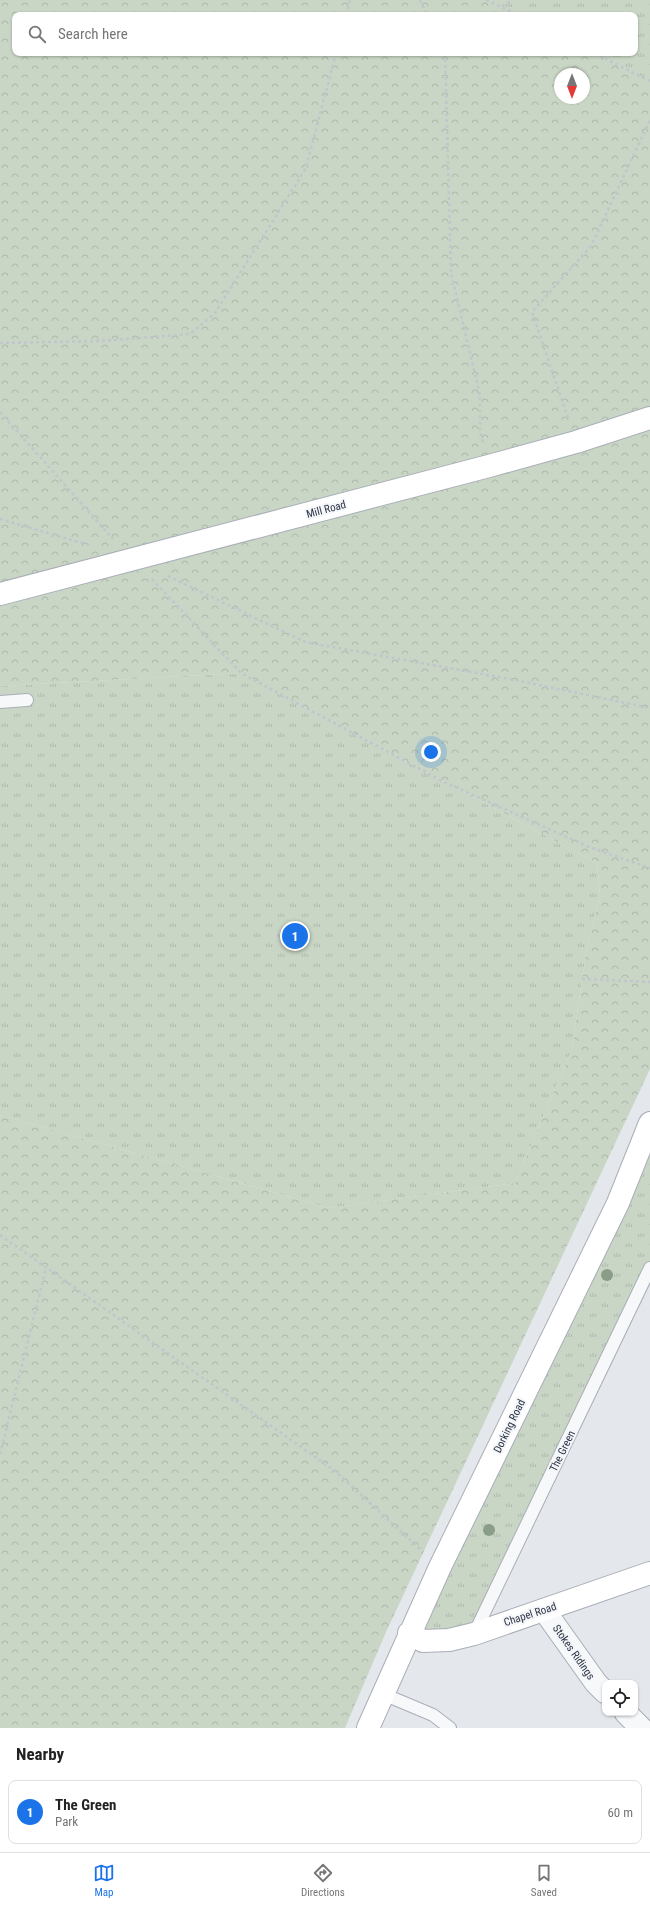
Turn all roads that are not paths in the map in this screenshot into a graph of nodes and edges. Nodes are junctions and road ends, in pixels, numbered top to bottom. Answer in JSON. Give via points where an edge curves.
{"nodes":[{"id":1,"x":650,"y":418,"type":"edge"},
{"id":2,"x":0,"y":594,"type":"edge"},
{"id":3,"x":27,"y":700,"type":"dead end"},
{"id":4,"x":0,"y":702,"type":"edge"},
{"id":5,"x":650,"y":1123,"type":"edge"},
{"id":6,"x":650,"y":1268,"type":"edge"},
{"id":7,"x":650,"y":1573,"type":"edge"},
{"id":8,"x":544,"y":1610,"type":"junction"},
{"id":9,"x":409,"y":1634,"type":"junction"},
{"id":10,"x":474,"y":1634,"type":"junction"},
{"id":11,"x":602,"y":1689,"type":"edge"},
{"id":12,"x":383,"y":1694,"type":"junction"},
{"id":13,"x":629,"y":1716,"type":"edge"},
{"id":14,"x":368,"y":1728,"type":"edge"},
{"id":15,"x":450,"y":1728,"type":"edge"},
{"id":16,"x":641,"y":1728,"type":"edge"}],
"edges":[{"from":1,"to":2,"type":"main road","name":"Mill Road","via":[[489,466]]},
{"from":3,"to":4,"type":"lane"},
{"from":5,"to":9,"type":"main road","name":"Dorking Road","via":[[618,1203]]},
{"from":6,"to":10,"type":"lane","name":"The Green"},
{"from":7,"to":8,"type":"main road","name":"Chapel Road"},
{"from":8,"to":10,"type":"main road","name":"Chapel Road"},
{"from":8,"to":11,"type":"street","name":"Stokes Ridings"},
{"from":9,"to":10,"type":"main road","name":"Chapel Road","via":[[423,1641],[449,1640]]},
{"from":9,"to":12,"type":"main road","name":"Dorking Road"},
{"from":12,"to":14,"type":"main road","name":"Dorking Road"},
{"from":12,"to":15,"type":"lane","via":[[433,1715]]},
{"from":13,"to":16,"type":"street"}]}
